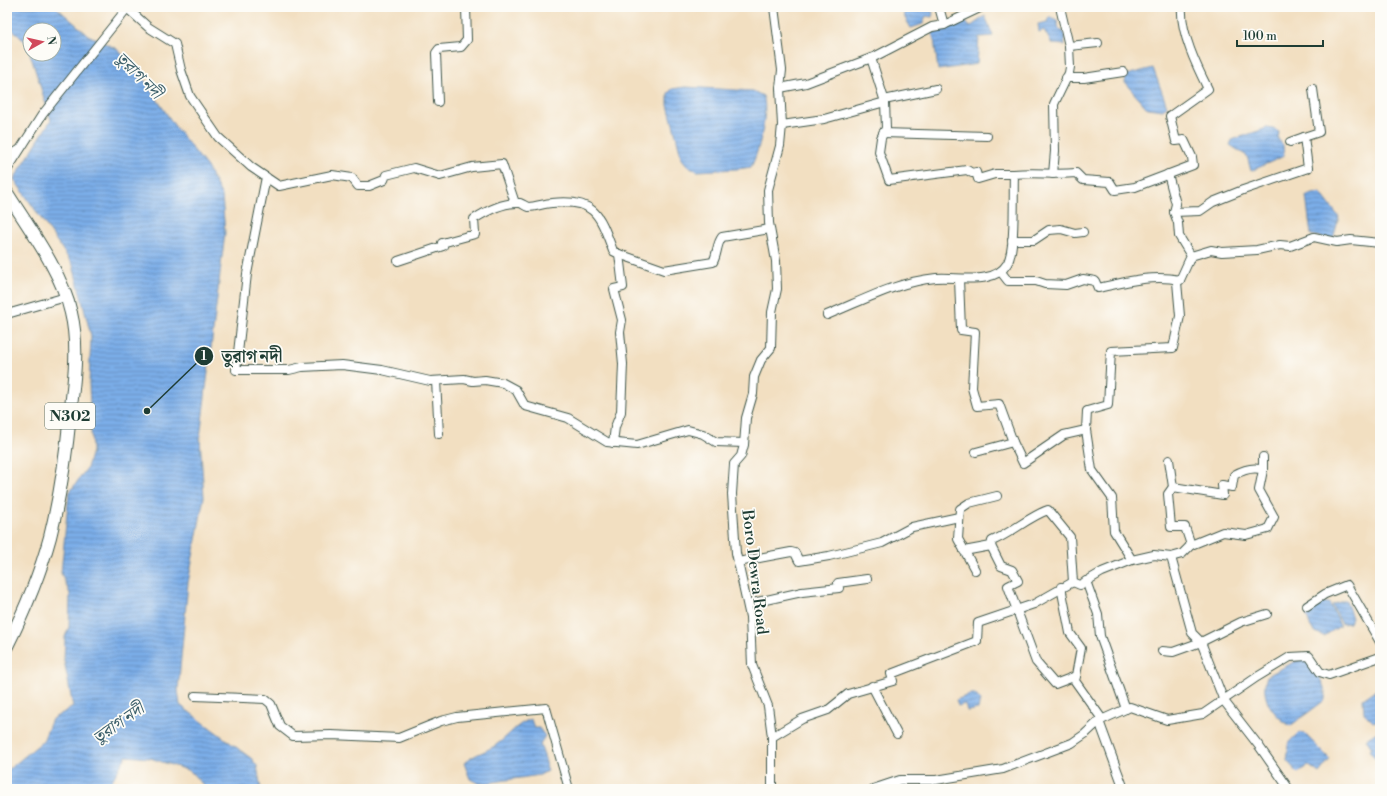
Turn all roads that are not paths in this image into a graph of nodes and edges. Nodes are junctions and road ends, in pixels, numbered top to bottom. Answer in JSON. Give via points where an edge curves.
{"nodes":[{"id":1,"x":466,"y":7,"type":"edge"},
{"id":2,"x":774,"y":7,"type":"edge"},
{"id":3,"x":939,"y":7,"type":"edge"},
{"id":4,"x":982,"y":7,"type":"edge"},
{"id":5,"x":1060,"y":7,"type":"edge"},
{"id":6,"x":1182,"y":7,"type":"edge"},
{"id":7,"x":127,"y":8,"type":"edge"},
{"id":8,"x":944,"y":25,"type":"junction"},
{"id":9,"x":1098,"y":43,"type":"dead end"},
{"id":10,"x":1069,"y":46,"type":"junction"},
{"id":11,"x":871,"y":58,"type":"junction"},
{"id":12,"x":1123,"y":72,"type":"dead end"},
{"id":13,"x":1066,"y":78,"type":"junction"},
{"id":14,"x":780,"y":88,"type":"junction"},
{"id":15,"x":936,"y":89,"type":"dead end"},
{"id":16,"x":1313,"y":89,"type":"dead end"},
{"id":17,"x":884,"y":101,"type":"junction"},
{"id":18,"x":438,"y":102,"type":"dead end"},
{"id":19,"x":782,"y":125,"type":"junction"},
{"id":20,"x":883,"y":133,"type":"junction"},
{"id":21,"x":987,"y":136,"type":"dead end"},
{"id":22,"x":1304,"y":137,"type":"junction"},
{"id":23,"x":1290,"y":142,"type":"dead end"},
{"id":24,"x":20,"y":150,"type":"junction"},
{"id":25,"x":7,"y":157,"type":"edge"},
{"id":26,"x":7,"y":170,"type":"edge"},
{"id":27,"x":1014,"y":174,"type":"junction"},
{"id":28,"x":1054,"y":174,"type":"junction"},
{"id":29,"x":1168,"y":174,"type":"junction"},
{"id":30,"x":266,"y":177,"type":"junction"},
{"id":31,"x":7,"y":193,"type":"edge"},
{"id":32,"x":515,"y":204,"type":"junction"},
{"id":33,"x":1174,"y":212,"type":"junction"},
{"id":34,"x":770,"y":229,"type":"junction"},
{"id":35,"x":1083,"y":232,"type":"dead end"},
{"id":36,"x":1012,"y":240,"type":"junction"},
{"id":37,"x":1380,"y":243,"type":"edge"},
{"id":38,"x":619,"y":254,"type":"junction"},
{"id":39,"x":1191,"y":256,"type":"junction"},
{"id":40,"x":398,"y":261,"type":"dead end"},
{"id":41,"x":1001,"y":272,"type":"junction"},
{"id":42,"x":959,"y":279,"type":"junction"},
{"id":43,"x":1180,"y":280,"type":"junction"},
{"id":44,"x":66,"y":297,"type":"junction"},
{"id":45,"x":7,"y":314,"type":"edge"},
{"id":46,"x":827,"y":315,"type":"dead end"},
{"id":47,"x":436,"y":381,"type":"junction"},
{"id":48,"x":1086,"y":430,"type":"junction"},
{"id":49,"x":439,"y":434,"type":"dead end"},
{"id":50,"x":1013,"y":442,"type":"junction"},
{"id":51,"x":613,"y":443,"type":"junction"},
{"id":52,"x":744,"y":443,"type":"junction"},
{"id":53,"x":976,"y":452,"type":"dead end"},
{"id":54,"x":1263,"y":457,"type":"dead end"},
{"id":55,"x":1169,"y":460,"type":"dead end"},
{"id":56,"x":1263,"y":470,"type":"junction"},
{"id":57,"x":1173,"y":487,"type":"junction"},
{"id":58,"x":998,"y":496,"type":"dead end"},
{"id":59,"x":959,"y":517,"type":"junction"},
{"id":60,"x":991,"y":546,"type":"junction"},
{"id":61,"x":1191,"y":546,"type":"junction"},
{"id":62,"x":964,"y":551,"type":"junction"},
{"id":63,"x":1170,"y":556,"type":"junction"},
{"id":64,"x":1132,"y":560,"type":"junction"},
{"id":65,"x":738,"y":562,"type":"junction"},
{"id":66,"x":975,"y":570,"type":"dead end"},
{"id":67,"x":867,"y":579,"type":"dead end"},
{"id":68,"x":1086,"y":581,"type":"junction"},
{"id":69,"x":1073,"y":582,"type":"junction"},
{"id":70,"x":1061,"y":587,"type":"junction"},
{"id":71,"x":748,"y":604,"type":"junction"},
{"id":72,"x":1307,"y":606,"type":"dead end"},
{"id":73,"x":1017,"y":610,"type":"junction"},
{"id":74,"x":1267,"y":614,"type":"dead end"},
{"id":75,"x":1201,"y":642,"type":"junction"},
{"id":76,"x":1380,"y":642,"type":"edge"},
{"id":77,"x":7,"y":646,"type":"edge"},
{"id":78,"x":1162,"y":651,"type":"dead end"},
{"id":79,"x":1380,"y":657,"type":"edge"},
{"id":80,"x":1076,"y":676,"type":"junction"},
{"id":81,"x":872,"y":686,"type":"junction"},
{"id":82,"x":195,"y":696,"type":"dead end"},
{"id":83,"x":1224,"y":701,"type":"junction"},
{"id":84,"x":1126,"y":709,"type":"junction"},
{"id":85,"x":1101,"y":720,"type":"junction"},
{"id":86,"x":896,"y":734,"type":"dead end"},
{"id":87,"x":772,"y":737,"type":"junction"},
{"id":88,"x":569,"y":789,"type":"edge"},
{"id":89,"x":772,"y":789,"type":"edge"},
{"id":90,"x":873,"y":789,"type":"edge"},
{"id":91,"x":1124,"y":789,"type":"edge"},
{"id":92,"x":1289,"y":789,"type":"edge"}],
"edges":[{"from":1,"to":18,"type":"street","via":[[467,40],[461,47],[439,49],[436,53]]},
{"from":2,"to":14,"type":"street","name":"Boro Dewra Road","via":[[782,70]]},
{"from":3,"to":8,"type":"street"},
{"from":4,"to":8,"type":"street"},
{"from":5,"to":10,"type":"street"},
{"from":6,"to":29,"type":"street","via":[[1181,15],[1188,40],[1208,89],[1170,116],[1176,141],[1184,140],[1194,165]]},
{"from":7,"to":24,"type":"street","via":[[42,115]]},
{"from":7,"to":30,"type":"street","via":[[148,27],[174,44],[190,96],[218,137],[250,167]]},
{"from":8,"to":11,"type":"street","via":[[932,27]]},
{"from":9,"to":10,"type":"street"},
{"from":10,"to":13,"type":"street","via":[[1070,67]]},
{"from":11,"to":14,"type":"street","via":[[806,83]]},
{"from":11,"to":17,"type":"street"},
{"from":12,"to":13,"type":"street"},
{"from":13,"to":28,"type":"street","via":[[1054,104]]},
{"from":14,"to":19,"type":"street","name":"Boro Dewra Road"},
{"from":15,"to":17,"type":"street"},
{"from":16,"to":22,"type":"street","via":[[1319,132]]},
{"from":17,"to":19,"type":"street","via":[[824,119]]},
{"from":17,"to":20,"type":"street","via":[[886,128]]},
{"from":19,"to":34,"type":"street","name":"Boro Dewra Road","via":[[780,146],[768,190]]},
{"from":20,"to":21,"type":"street"},
{"from":20,"to":27,"type":"street","via":[[879,152],[889,180],[966,170],[976,172],[978,179],[995,174]]},
{"from":22,"to":23,"type":"street"},
{"from":22,"to":33,"type":"street","via":[[1308,168],[1243,190],[1213,202],[1200,211]]},
{"from":24,"to":25,"type":"street"},
{"from":24,"to":26,"type":"street"},
{"from":27,"to":28,"type":"street"},
{"from":27,"to":36,"type":"street"},
{"from":28,"to":29,"type":"street","via":[[1076,173],[1082,180],[1110,182],[1115,190],[1135,187]]},
{"from":29,"to":33,"type":"street","via":[[1176,204]]},
{"from":30,"to":32,"type":"street","via":[[279,186],[332,176],[346,176],[352,178],[358,186],[366,186],[406,168],[440,176],[472,167],[500,163]]},
{"from":30,"to":47,"type":"street","via":[[247,274],[236,370],[289,370],[342,365]]},
{"from":31,"to":44,"type":"highway","number":"N302","via":[[38,241]]},
{"from":32,"to":38,"type":"street","via":[[528,207],[577,202],[589,208],[601,219],[613,251]]},
{"from":32,"to":40,"type":"street","via":[[499,206],[474,219],[475,234],[442,243],[443,246]]},
{"from":33,"to":39,"type":"street","via":[[1179,236]]},
{"from":34,"to":38,"type":"street","via":[[722,237],[713,262],[681,268],[664,270]]},
{"from":34,"to":52,"type":"street","name":"Boro Dewra Road","via":[[776,261],[777,289],[772,312],[771,348],[761,360],[754,377]]},
{"from":35,"to":36,"type":"street","via":[[1049,230],[1034,240]]},
{"from":36,"to":41,"type":"street","via":[[1008,263]]},
{"from":37,"to":39,"type":"street","via":[[1351,240],[1337,242],[1314,237],[1290,246],[1222,252],[1211,250]]},
{"from":38,"to":51,"type":"street","via":[[623,287],[614,289],[622,320],[620,332],[623,364],[621,412],[615,427]]},
{"from":39,"to":43,"type":"street"},
{"from":41,"to":42,"type":"street","via":[[972,280]]},
{"from":41,"to":43,"type":"street","via":[[1008,281],[1066,285],[1083,278],[1095,281],[1098,288],[1141,279],[1166,277]]},
{"from":42,"to":46,"type":"street","via":[[937,278],[902,283]]},
{"from":42,"to":50,"type":"street","via":[[961,330],[975,332],[972,388],[977,406],[999,404]]},
{"from":43,"to":48,"type":"street","via":[[1177,282],[1180,316],[1173,348],[1111,351],[1108,405],[1087,411]]},
{"from":44,"to":45,"type":"street"},
{"from":44,"to":77,"type":"highway","number":"N302","via":[[75,330],[75,350],[73,393],[62,476],[50,537],[42,562]]},
{"from":47,"to":49,"type":"street"},
{"from":47,"to":51,"type":"street","via":[[464,379],[503,383],[516,390],[525,406],[546,414],[568,418],[607,442]]},
{"from":48,"to":50,"type":"street","via":[[1064,435],[1023,463]]},
{"from":48,"to":64,"type":"street","via":[[1092,470],[1112,498],[1114,530]]},
{"from":50,"to":53,"type":"street"},
{"from":51,"to":52,"type":"street","via":[[637,446],[688,430],[703,434],[716,442]]},
{"from":52,"to":65,"type":"street","name":"Boro Dewra Road","via":[[734,464],[733,478]]},
{"from":54,"to":56,"type":"street"},
{"from":55,"to":57,"type":"street"},
{"from":56,"to":57,"type":"street","via":[[1242,470],[1234,475],[1232,487],[1222,486],[1223,495]]},
{"from":56,"to":61,"type":"street","via":[[1258,490],[1274,517],[1268,529],[1246,535],[1223,532]]},
{"from":57,"to":61,"type":"street","via":[[1168,494],[1171,527],[1185,527]]},
{"from":58,"to":59,"type":"street","via":[[962,506]]},
{"from":59,"to":62,"type":"street","via":[[958,539]]},
{"from":59,"to":65,"type":"street","via":[[912,527],[882,543],[829,556],[799,561],[795,553],[791,552]]},
{"from":60,"to":62,"type":"street"},
{"from":60,"to":69,"type":"street","via":[[992,541],[1007,535],[1048,510],[1070,537]]},
{"from":60,"to":73,"type":"street","via":[[1001,566],[1012,570],[1018,581],[1008,586]]},
{"from":61,"to":63,"type":"street","via":[[1182,554]]},
{"from":62,"to":66,"type":"street"},
{"from":63,"to":64,"type":"street","via":[[1154,555]]},
{"from":63,"to":75,"type":"street","via":[[1192,633]]},
{"from":64,"to":68,"type":"street"},
{"from":65,"to":71,"type":"street","name":"Boro Dewra Road"},
{"from":67,"to":71,"type":"street","via":[[838,583],[839,588],[802,592]]},
{"from":68,"to":69,"type":"street","via":[[1080,585]]},
{"from":68,"to":84,"type":"street","via":[[1098,614],[1100,636]]},
{"from":69,"to":70,"type":"street"},
{"from":70,"to":73,"type":"street","via":[[1034,604]]},
{"from":70,"to":80,"type":"street","via":[[1070,633],[1081,648]]},
{"from":71,"to":87,"type":"street","name":"Boro Dewra Road","via":[[752,665],[768,706]]},
{"from":72,"to":76,"type":"street","via":[[1325,594],[1347,585]]},
{"from":73,"to":80,"type":"street","via":[[1036,662],[1055,684]]},
{"from":73,"to":81,"type":"street","via":[[978,623],[977,640],[891,674],[893,681]]},
{"from":74,"to":75,"type":"street","via":[[1241,622]]},
{"from":75,"to":78,"type":"street","via":[[1172,652]]},
{"from":75,"to":83,"type":"street"},
{"from":79,"to":83,"type":"street","via":[[1329,675],[1320,672],[1309,656],[1290,657],[1257,676]]},
{"from":80,"to":85,"type":"street","via":[[1075,681]]},
{"from":81,"to":86,"type":"street"},
{"from":81,"to":87,"type":"street","via":[[848,694],[828,710],[802,719]]},
{"from":82,"to":88,"type":"street","via":[[265,699],[271,704],[280,726],[293,736],[399,738],[457,717],[546,708]]},
{"from":83,"to":84,"type":"street","via":[[1203,714],[1167,720],[1130,707]]},
{"from":83,"to":92,"type":"street"},
{"from":84,"to":85,"type":"street"},
{"from":85,"to":90,"type":"street","via":[[1072,743],[1004,769],[936,780],[900,780]]},
{"from":85,"to":91,"type":"street"},
{"from":87,"to":89,"type":"street","name":"Boro Dewra Road"}]}
